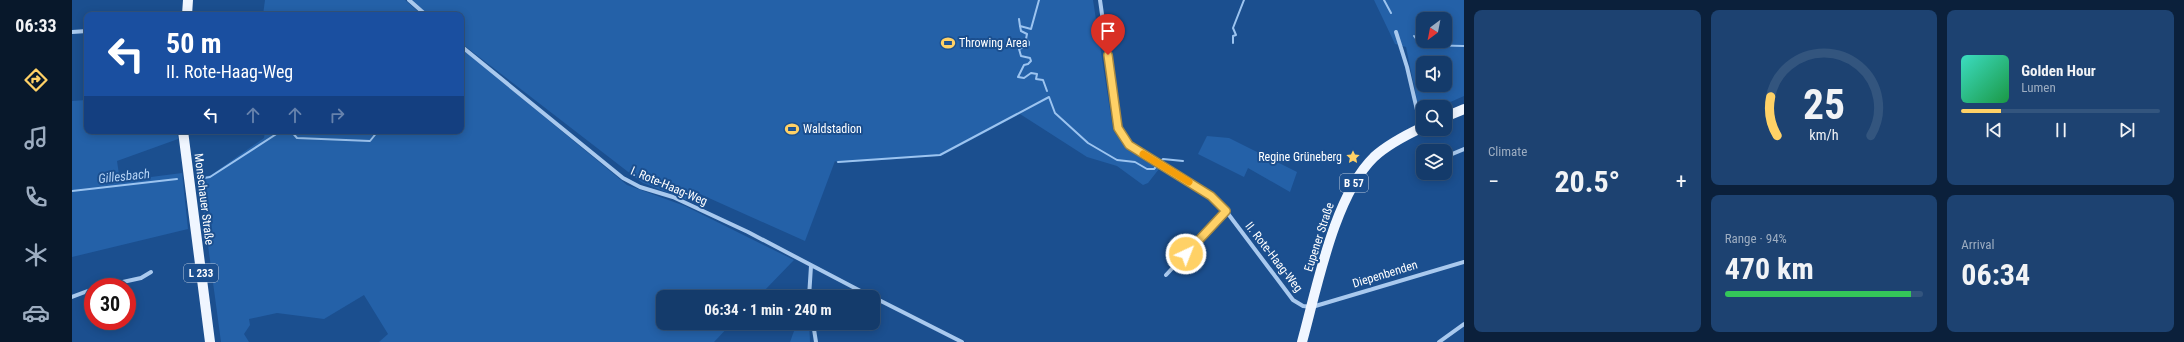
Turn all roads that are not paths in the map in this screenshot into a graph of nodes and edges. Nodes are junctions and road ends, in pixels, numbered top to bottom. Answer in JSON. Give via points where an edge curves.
{"nodes":[{"id":1,"x":188,"y":0,"type":"edge"},
{"id":2,"x":409,"y":0,"type":"edge"},
{"id":3,"x":1100,"y":0,"type":"edge"},
{"id":4,"x":187,"y":12,"type":"edge"},
{"id":5,"x":423,"y":12,"type":"edge"},
{"id":6,"x":84,"y":31,"type":"edge"},
{"id":7,"x":72,"y":32,"type":"edge"},
{"id":8,"x":1396,"y":32,"type":"dead end"},
{"id":9,"x":464,"y":48,"type":"edge"},
{"id":10,"x":1416,"y":103,"type":"edge"},
{"id":11,"x":1464,"y":109,"type":"edge"},
{"id":12,"x":1452,"y":114,"type":"edge"},
{"id":13,"x":1416,"y":130,"type":"edge"},
{"id":14,"x":183,"y":134,"type":"edge"},
{"id":15,"x":1464,"y":149,"type":"edge"},
{"id":16,"x":1452,"y":154,"type":"edge"},
{"id":17,"x":1226,"y":211,"type":"junction"},
{"id":18,"x":1464,"y":262,"type":"edge"},
{"id":19,"x":811,"y":266,"type":"junction"},
{"id":20,"x":151,"y":272,"type":"dead end"},
{"id":21,"x":1166,"y":275,"type":"dead end"},
{"id":22,"x":136,"y":279,"type":"edge"},
{"id":23,"x":809,"y":290,"type":"edge"},
{"id":24,"x":858,"y":290,"type":"edge"},
{"id":25,"x":84,"y":292,"type":"edge"},
{"id":26,"x":72,"y":297,"type":"edge"},
{"id":27,"x":880,"y":301,"type":"edge"},
{"id":28,"x":1312,"y":307,"type":"junction"},
{"id":29,"x":1464,"y":324,"type":"edge"},
{"id":30,"x":814,"y":330,"type":"edge"},
{"id":31,"x":210,"y":342,"type":"edge"},
{"id":32,"x":816,"y":342,"type":"edge"},
{"id":33,"x":962,"y":342,"type":"edge"},
{"id":34,"x":1302,"y":342,"type":"edge"},
{"id":35,"x":1438,"y":342,"type":"edge"}],
"edges":[{"from":1,"to":4,"type":"main road"},
{"from":2,"to":5,"type":"street"},
{"from":3,"to":17,"type":"street","name":"II. Rote-Haag-Weg","via":[[1118,128],[1129,145],[1211,196]]},
{"from":6,"to":7,"type":"street"},
{"from":8,"to":10,"type":"street"},
{"from":9,"to":19,"type":"street","name":"I. Rote-Haag-Weg","via":[[623,178],[640,187],[673,197]]},
{"from":11,"to":12,"type":"main road"},
{"from":13,"to":28,"type":"main road","name":"Eupener Straße","number":"B 57","via":[[1374,157],[1354,182],[1340,211]]},
{"from":14,"to":31,"type":"main road","name":"Monschauer Straße","number":"L 233"},
{"from":15,"to":16,"type":"street"},
{"from":17,"to":21,"type":"street"},
{"from":17,"to":28,"type":"street","name":"II. Rote-Haag-Weg","via":[[1293,300],[1303,306]]},
{"from":18,"to":28,"type":"street","name":"Diepenbenden"},
{"from":19,"to":23,"type":"street"},
{"from":19,"to":24,"type":"street","name":"I. Rote-Haag-Weg"},
{"from":20,"to":22,"type":"street"},
{"from":25,"to":26,"type":"street"},
{"from":27,"to":33,"type":"street","name":"I. Rote-Haag-Weg"},
{"from":28,"to":34,"type":"main road","name":"Eupener Straße","number":"B 57"},
{"from":29,"to":35,"type":"street"},
{"from":30,"to":32,"type":"street"}]}
